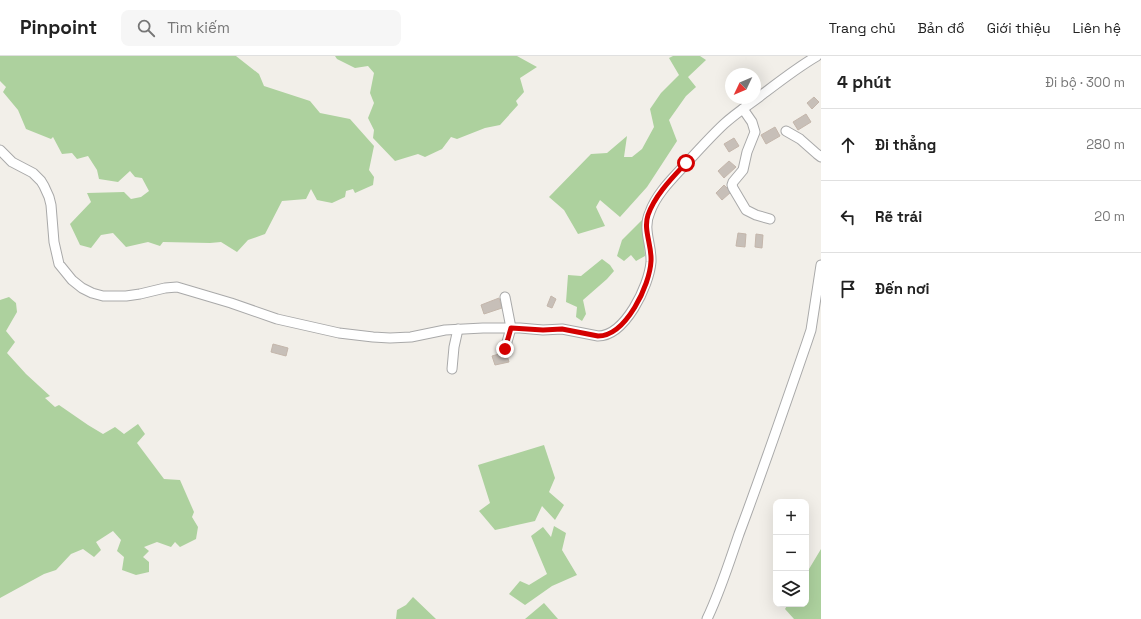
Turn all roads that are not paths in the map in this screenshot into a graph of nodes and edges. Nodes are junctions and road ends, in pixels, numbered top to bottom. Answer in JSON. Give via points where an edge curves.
{"nodes":[{"id":1,"x":817,"y":56,"type":"edge"},
{"id":2,"x":743,"y":109,"type":"junction"},
{"id":3,"x":786,"y":131,"type":"dead end"},
{"id":4,"x":0,"y":150,"type":"edge"},
{"id":5,"x":821,"y":157,"type":"edge"},
{"id":6,"x":770,"y":220,"type":"dead end"},
{"id":7,"x":821,"y":265,"type":"edge"},
{"id":8,"x":506,"y":297,"type":"dead end"},
{"id":9,"x":511,"y":328,"type":"junction"},
{"id":10,"x":458,"y":329,"type":"junction"},
{"id":11,"x":505,"y":349,"type":"dead end"},
{"id":12,"x":452,"y":369,"type":"dead end"},
{"id":13,"x":707,"y":619,"type":"edge"}],
"edges":[{"from":1,"to":2,"type":"street"},
{"from":2,"to":6,"type":"street","via":[[755,132],[743,170],[733,182],[733,188],[746,210]]},
{"from":2,"to":9,"type":"street","via":[[697,151],[654,203],[646,225],[651,257],[647,281],[636,305],[620,325],[603,336],[562,329]]},
{"from":3,"to":5,"type":"street"},
{"from":4,"to":10,"type":"street","via":[[12,162],[33,173],[44,186],[50,201],[59,264],[72,280],[87,291],[104,296],[126,296],[177,287],[277,319],[339,333],[372,337],[411,337]]},
{"from":7,"to":13,"type":"street","via":[[811,330],[723,583]]},
{"from":8,"to":9,"type":"street"},
{"from":9,"to":10,"type":"street"},
{"from":9,"to":11,"type":"street"},
{"from":10,"to":12,"type":"street"}]}
